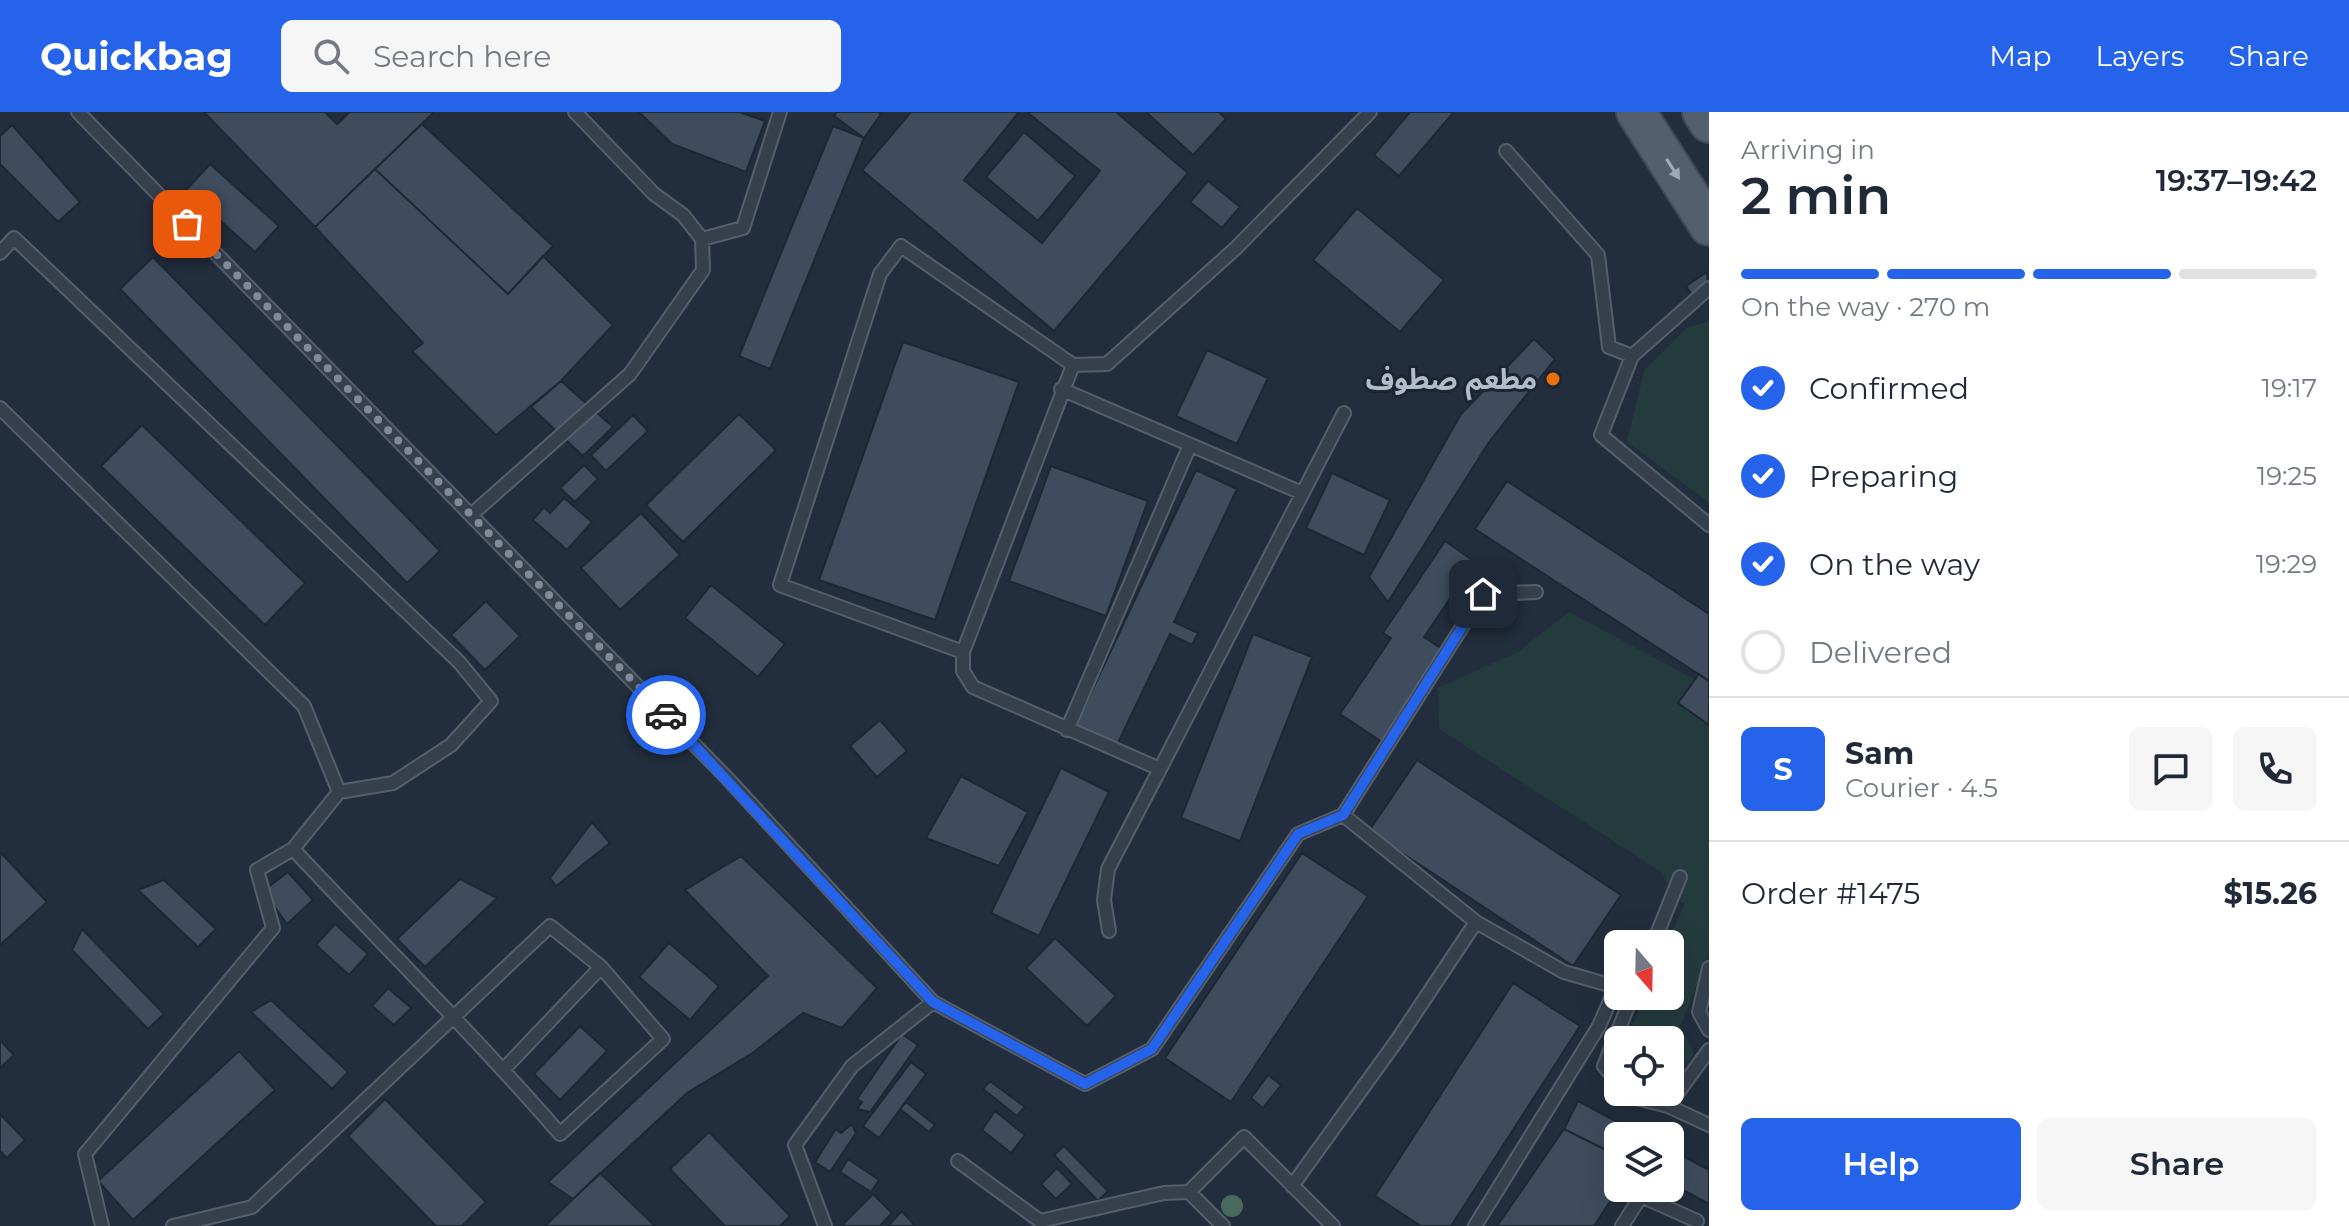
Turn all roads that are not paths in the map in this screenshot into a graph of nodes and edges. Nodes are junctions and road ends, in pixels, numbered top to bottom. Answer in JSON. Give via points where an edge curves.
{"nodes":[{"id":1,"x":78,"y":112,"type":"edge"},
{"id":2,"x":575,"y":112,"type":"edge"},
{"id":3,"x":780,"y":112,"type":"edge"},
{"id":4,"x":1370,"y":112,"type":"edge"},
{"id":5,"x":1636,"y":112,"type":"edge"},
{"id":6,"x":1702,"y":112,"type":"edge"},
{"id":7,"x":1709,"y":123,"type":"edge"},
{"id":8,"x":1506,"y":151,"type":"dead end"},
{"id":9,"x":1709,"y":226,"type":"edge"},
{"id":10,"x":702,"y":239,"type":"junction"},
{"id":11,"x":0,"y":253,"type":"edge"},
{"id":12,"x":1709,"y":288,"type":"edge"},
{"id":13,"x":1632,"y":356,"type":"junction"},
{"id":14,"x":1073,"y":365,"type":"junction"},
{"id":15,"x":1061,"y":389,"type":"junction"},
{"id":16,"x":0,"y":408,"type":"edge"},
{"id":17,"x":1344,"y":413,"type":"dead end"},
{"id":18,"x":1190,"y":445,"type":"junction"},
{"id":19,"x":1302,"y":493,"type":"junction"},
{"id":20,"x":471,"y":515,"type":"junction"},
{"id":21,"x":1709,"y":525,"type":"edge"},
{"id":22,"x":1536,"y":592,"type":"dead end"},
{"id":23,"x":963,"y":652,"type":"junction"},
{"id":24,"x":1067,"y":730,"type":"junction"},
{"id":25,"x":1160,"y":769,"type":"junction"},
{"id":26,"x":339,"y":792,"type":"junction"},
{"id":27,"x":1343,"y":815,"type":"junction"},
{"id":28,"x":293,"y":849,"type":"junction"},
{"id":29,"x":1680,"y":877,"type":"dead end"},
{"id":30,"x":1476,"y":922,"type":"junction"},
{"id":31,"x":1659,"y":930,"type":"edge"},
{"id":32,"x":1109,"y":931,"type":"dead end"},
{"id":33,"x":601,"y":967,"type":"junction"},
{"id":34,"x":1709,"y":968,"type":"edge"},
{"id":35,"x":933,"y":1002,"type":"junction"},
{"id":36,"x":450,"y":1018,"type":"junction"},
{"id":37,"x":1709,"y":1030,"type":"edge"},
{"id":38,"x":1709,"y":1050,"type":"edge"},
{"id":39,"x":504,"y":1069,"type":"junction"},
{"id":40,"x":1684,"y":1084,"type":"edge"},
{"id":41,"x":1668,"y":1106,"type":"edge"},
{"id":42,"x":1709,"y":1125,"type":"edge"},
{"id":43,"x":958,"y":1161,"type":"dead end"},
{"id":44,"x":1292,"y":1186,"type":"junction"},
{"id":45,"x":1189,"y":1192,"type":"junction"},
{"id":46,"x":1697,"y":1221,"type":"dead end"},
{"id":47,"x":102,"y":1226,"type":"edge"},
{"id":48,"x":173,"y":1226,"type":"edge"},
{"id":49,"x":825,"y":1226,"type":"edge"},
{"id":50,"x":1223,"y":1226,"type":"edge"},
{"id":51,"x":1333,"y":1226,"type":"edge"},
{"id":52,"x":1475,"y":1226,"type":"edge"},
{"id":53,"x":1622,"y":1226,"type":"edge"}],
"edges":[{"from":1,"to":20,"type":"lane"},
{"from":2,"to":10,"type":"lane"},
{"from":3,"to":10,"type":"lane","via":[[743,228]]},
{"from":4,"to":14,"type":"lane","via":[[1236,248],[1107,364]]},
{"from":5,"to":9,"type":"main road","one_way":true},
{"from":6,"to":7,"type":"main road"},
{"from":8,"to":13,"type":"lane","via":[[1598,255],[1609,347]]},
{"from":10,"to":20,"type":"lane","via":[[703,270],[630,374]]},
{"from":11,"to":26,"type":"lane","via":[[14,238],[459,662],[491,701],[451,745],[393,783]]},
{"from":12,"to":13,"type":"lane"},
{"from":13,"to":21,"type":"lane","via":[[1601,435]]},
{"from":14,"to":15,"type":"lane"},
{"from":14,"to":23,"type":"lane","via":[[901,246],[880,274],[780,585]]},
{"from":15,"to":18,"type":"lane"},
{"from":15,"to":23,"type":"lane"},
{"from":16,"to":26,"type":"lane","via":[[304,706]]},
{"from":17,"to":19,"type":"lane"},
{"from":18,"to":19,"type":"lane"},
{"from":18,"to":24,"type":"lane"},
{"from":19,"to":25,"type":"lane"},
{"from":20,"to":35,"type":"lane","via":[[728,779]]},
{"from":22,"to":27,"type":"lane","via":[[1483,594]]},
{"from":23,"to":24,"type":"lane","via":[[963,671],[973,687]]},
{"from":24,"to":25,"type":"lane"},
{"from":25,"to":32,"type":"lane","via":[[1108,869],[1104,900]]},
{"from":26,"to":28,"type":"lane"},
{"from":27,"to":30,"type":"lane"},
{"from":27,"to":35,"type":"lane","via":[[1298,834],[1152,1049],[1085,1084]]},
{"from":28,"to":36,"type":"lane"},
{"from":28,"to":47,"type":"lane","via":[[257,870],[273,928],[85,1154]]},
{"from":29,"to":31,"type":"lane"},
{"from":30,"to":44,"type":"lane"},
{"from":30,"to":52,"type":"lane","via":[[1564,972],[1616,987],[1599,1026]]},
{"from":33,"to":36,"type":"lane","via":[[550,926]]},
{"from":33,"to":39,"type":"lane"},
{"from":33,"to":39,"type":"lane","via":[[663,1039],[560,1134]]},
{"from":34,"to":37,"type":"lane","via":[[1699,1012]]},
{"from":35,"to":49,"type":"lane","via":[[852,1066],[795,1145]]},
{"from":36,"to":39,"type":"lane"},
{"from":36,"to":48,"type":"lane","via":[[252,1207]]},
{"from":38,"to":40,"type":"lane"},
{"from":41,"to":42,"type":"lane"},
{"from":43,"to":45,"type":"lane","via":[[1040,1221]]},
{"from":44,"to":45,"type":"lane","via":[[1244,1137]]},
{"from":44,"to":51,"type":"lane"},
{"from":45,"to":50,"type":"lane"},
{"from":46,"to":53,"type":"lane","via":[[1641,1196]]}]}
